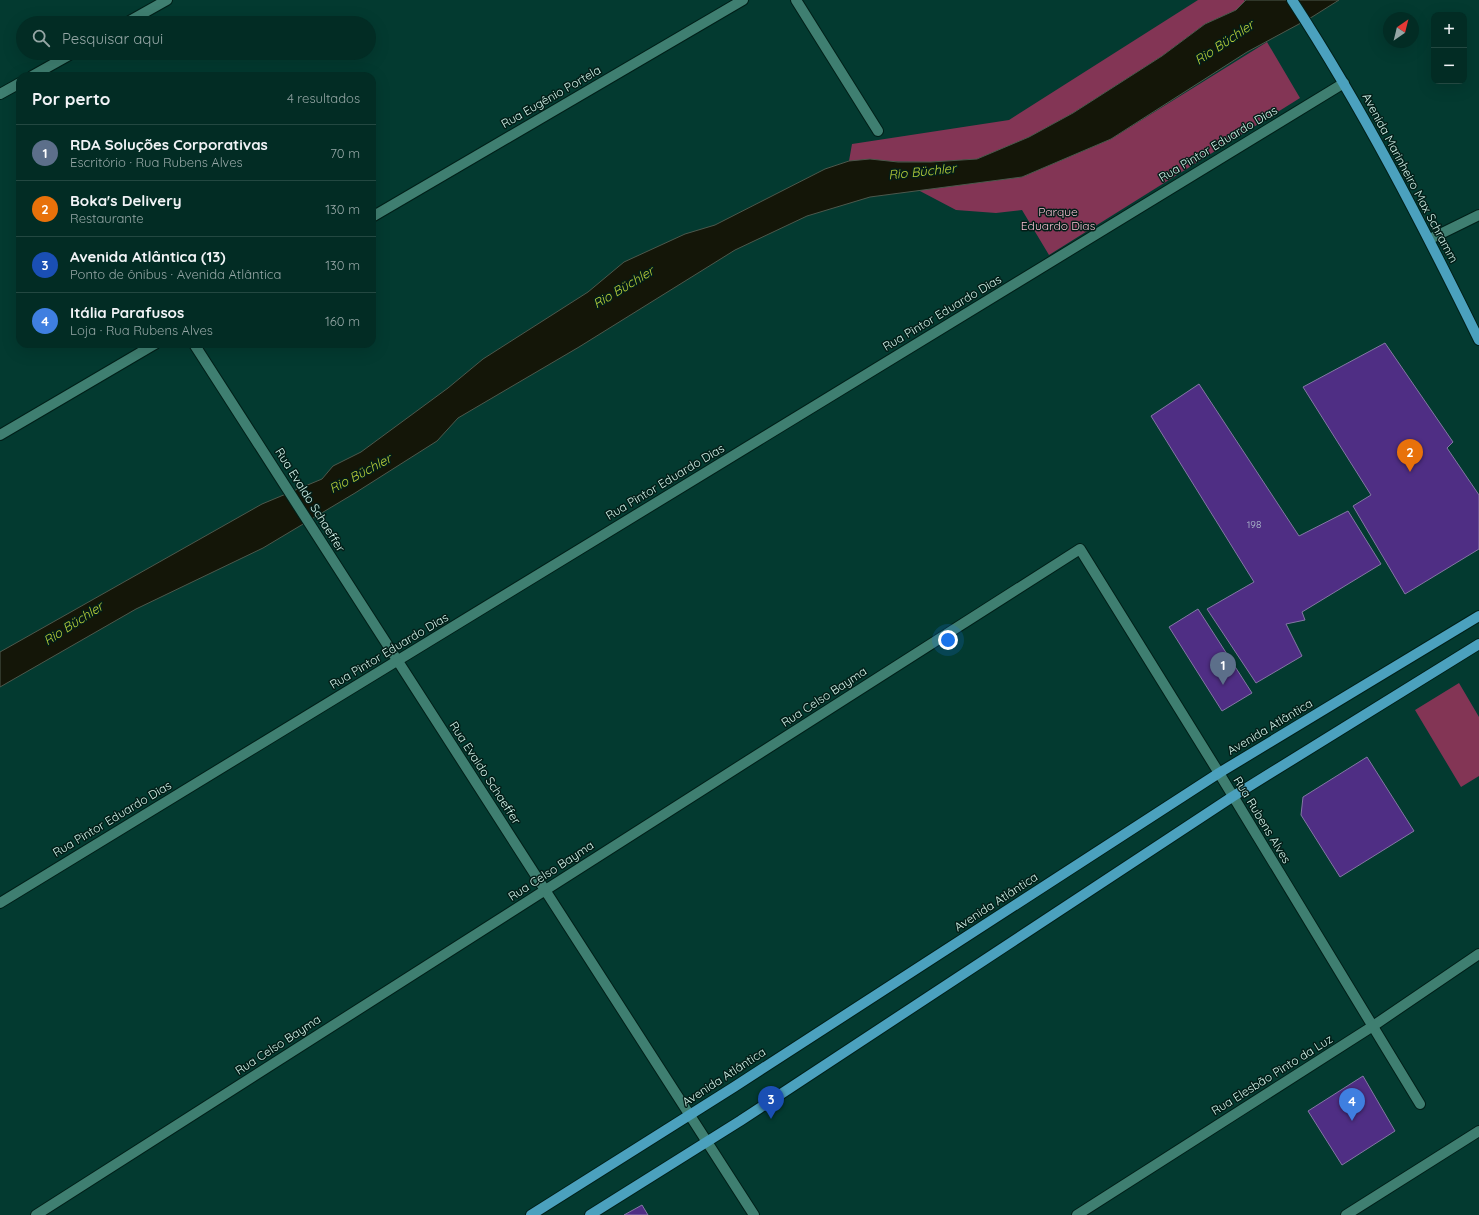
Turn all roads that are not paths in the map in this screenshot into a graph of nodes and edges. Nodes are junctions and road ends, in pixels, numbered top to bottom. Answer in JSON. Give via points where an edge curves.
{"nodes":[{"id":1,"x":167,"y":0,"type":"edge"},
{"id":2,"x":743,"y":0,"type":"edge"},
{"id":3,"x":796,"y":0,"type":"edge"},
{"id":4,"x":1292,"y":0,"type":"edge"},
{"id":5,"x":138,"y":16,"type":"edge"},
{"id":6,"x":61,"y":60,"type":"edge"},
{"id":7,"x":39,"y":72,"type":"edge"},
{"id":8,"x":1344,"y":83,"type":"junction"},
{"id":9,"x":16,"y":85,"type":"edge"},
{"id":10,"x":0,"y":94,"type":"edge"},
{"id":11,"x":878,"y":131,"type":"dead end"},
{"id":12,"x":376,"y":215,"type":"edge"},
{"id":13,"x":1479,"y":215,"type":"edge"},
{"id":14,"x":1430,"y":239,"type":"junction"},
{"id":15,"x":1479,"y":340,"type":"edge"},
{"id":16,"x":148,"y":348,"type":"edge"},
{"id":17,"x":197,"y":348,"type":"edge"},
{"id":18,"x":0,"y":435,"type":"edge"},
{"id":19,"x":1080,"y":549,"type":"joint"},
{"id":20,"x":1479,"y":616,"type":"edge"},
{"id":21,"x":1479,"y":644,"type":"edge"},
{"id":22,"x":397,"y":661,"type":"junction"},
{"id":23,"x":1219,"y":773,"type":"junction"},
{"id":24,"x":1232,"y":796,"type":"junction"},
{"id":25,"x":545,"y":890,"type":"junction"},
{"id":26,"x":0,"y":903,"type":"edge"},
{"id":27,"x":1479,"y":954,"type":"edge"},
{"id":28,"x":1373,"y":1026,"type":"junction"},
{"id":29,"x":1420,"y":1104,"type":"dead end"},
{"id":30,"x":690,"y":1115,"type":"junction"},
{"id":31,"x":1479,"y":1131,"type":"edge"},
{"id":32,"x":707,"y":1142,"type":"junction"},
{"id":33,"x":36,"y":1215,"type":"edge"},
{"id":34,"x":531,"y":1215,"type":"edge"},
{"id":35,"x":590,"y":1215,"type":"edge"},
{"id":36,"x":754,"y":1215,"type":"edge"},
{"id":37,"x":1077,"y":1215,"type":"edge"},
{"id":38,"x":1346,"y":1215,"type":"edge"}],
"edges":[{"from":1,"to":5,"type":"street"},
{"from":2,"to":12,"type":"street","name":"Rua Eugênio Portela"},
{"from":3,"to":11,"type":"street"},
{"from":4,"to":8,"type":"main road","name":"Avenida Marinheiro Max Schramm"},
{"from":6,"to":7,"type":"street"},
{"from":8,"to":14,"type":"main road","name":"Avenida Marinheiro Max Schramm"},
{"from":8,"to":22,"type":"street","name":"Rua Pintor Eduardo Dias"},
{"from":9,"to":10,"type":"street"},
{"from":13,"to":14,"type":"street"},
{"from":14,"to":15,"type":"main road","name":"Avenida Marinheiro Max Schramm"},
{"from":16,"to":18,"type":"street"},
{"from":17,"to":22,"type":"street","name":"Rua Evaldo Schaeffer"},
{"from":19,"to":23,"type":"street","name":"Rua Rubens Alves"},
{"from":19,"to":25,"type":"street","name":"Rua Celso Bayma"},
{"from":20,"to":23,"type":"main road","name":"Avenida Atlântica"},
{"from":21,"to":24,"type":"main road"},
{"from":22,"to":25,"type":"street","name":"Rua Evaldo Schaeffer"},
{"from":22,"to":26,"type":"street","name":"Rua Pintor Eduardo Dias"},
{"from":23,"to":24,"type":"street","name":"Rua Rubens Alves"},
{"from":23,"to":30,"type":"main road","name":"Avenida Atlântica"},
{"from":24,"to":28,"type":"street","name":"Rua Rubens Alves"},
{"from":24,"to":32,"type":"main road"},
{"from":25,"to":30,"type":"street","name":"Rua Evaldo Schaeffer"},
{"from":25,"to":33,"type":"street","name":"Rua Celso Bayma"},
{"from":27,"to":28,"type":"street","name":"Rua Elesbão Pinto da Luz"},
{"from":28,"to":29,"type":"street","name":"Rua Rubens Alves"},
{"from":28,"to":37,"type":"street","name":"Rua Elesbão Pinto da Luz"},
{"from":30,"to":32,"type":"street","name":"Rua Evaldo Schaeffer"},
{"from":30,"to":34,"type":"main road","name":"Avenida Atlântica"},
{"from":31,"to":38,"type":"street"},
{"from":32,"to":35,"type":"main road"},
{"from":32,"to":36,"type":"street","name":"Rua Evaldo Schaeffer"}]}
